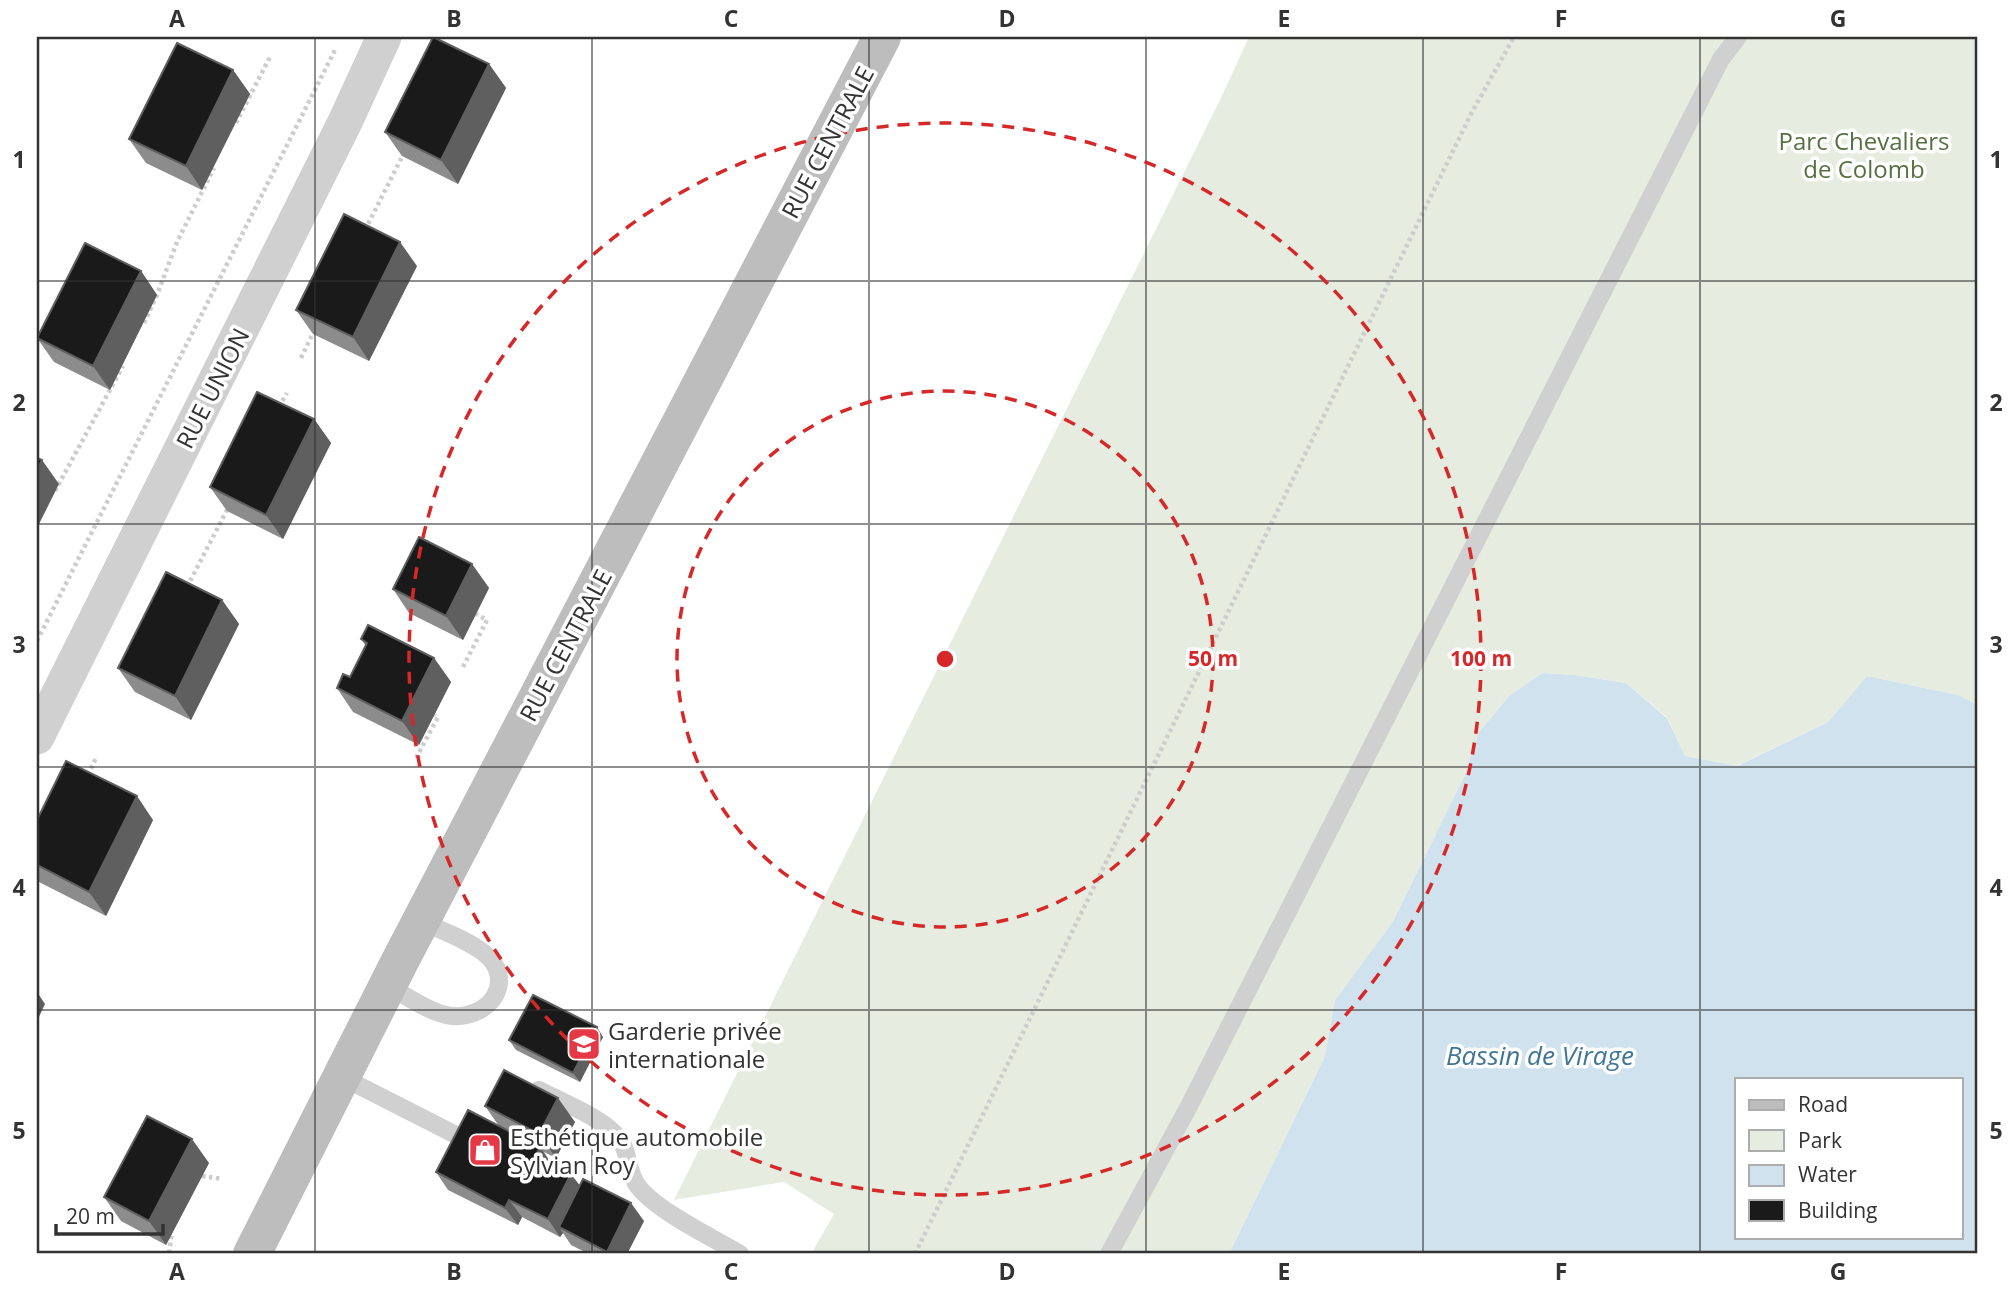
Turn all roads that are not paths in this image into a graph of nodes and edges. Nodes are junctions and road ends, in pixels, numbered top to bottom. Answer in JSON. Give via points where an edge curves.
{"nodes":[{"id":1,"x":384,"y":37,"type":"edge"},
{"id":2,"x":882,"y":37,"type":"edge"},
{"id":3,"x":1738,"y":37,"type":"edge"},
{"id":4,"x":37,"y":737,"type":"edge"},
{"id":5,"x":421,"y":921,"type":"junction"},
{"id":6,"x":388,"y":986,"type":"junction"},
{"id":7,"x":342,"y":1077,"type":"junction"},
{"id":8,"x":527,"y":1084,"type":"edge"},
{"id":9,"x":456,"y":1135,"type":"edge"},
{"id":10,"x":637,"y":1185,"type":"junction"},
{"id":11,"x":628,"y":1202,"type":"edge"},
{"id":12,"x":252,"y":1254,"type":"edge"},
{"id":13,"x":740,"y":1254,"type":"edge"},
{"id":14,"x":1109,"y":1254,"type":"edge"}],
"edges":[{"from":1,"to":4,"type":"street","name":"RUE UNION"},
{"from":2,"to":5,"type":"street","name":"RUE CENTRALE"},
{"from":3,"to":14,"type":"lane","via":[[1721,58],[1189,1106]]},
{"from":5,"to":6,"type":"street","name":"RUE CENTRALE"},
{"from":5,"to":6,"type":"lane","via":[[485,954],[496,966],[499,977],[491,1004],[454,1016]]},
{"from":6,"to":7,"type":"street","name":"RUE CENTRALE"},
{"from":7,"to":9,"type":"lane"},
{"from":7,"to":12,"type":"street","name":"RUE CENTRALE"},
{"from":8,"to":10,"type":"lane","via":[[613,1130],[624,1145]]},
{"from":10,"to":11,"type":"lane"},
{"from":10,"to":13,"type":"lane","via":[[668,1212]]}]}
